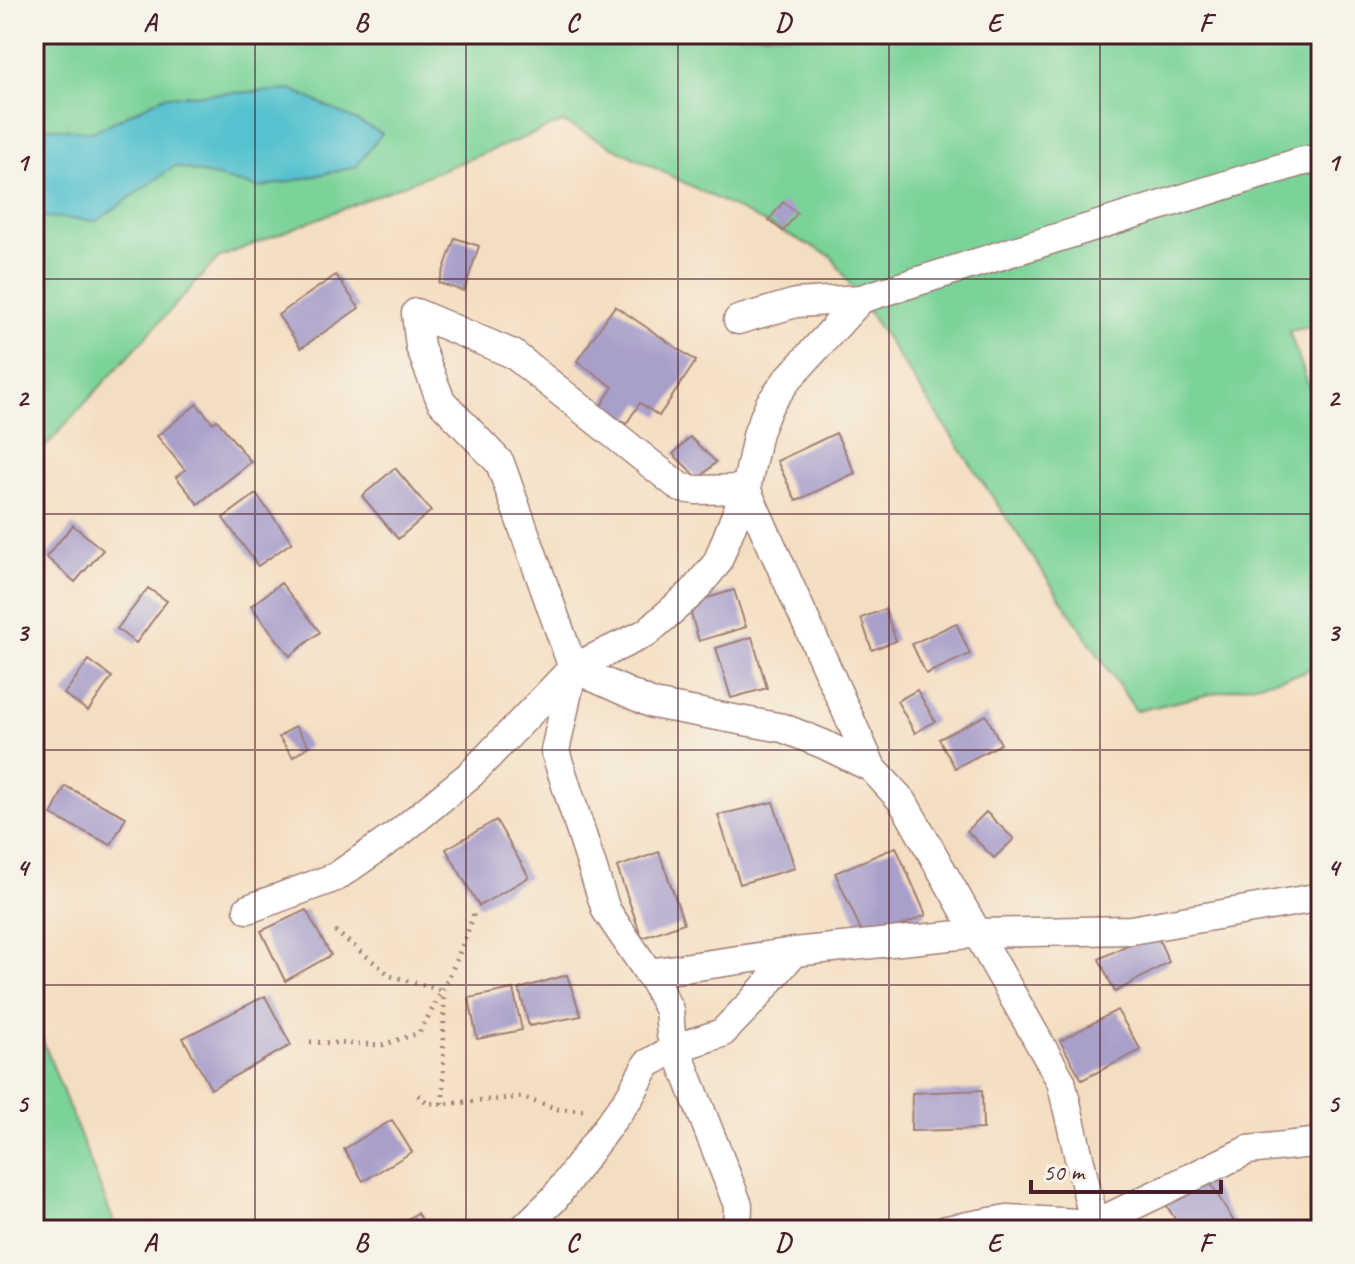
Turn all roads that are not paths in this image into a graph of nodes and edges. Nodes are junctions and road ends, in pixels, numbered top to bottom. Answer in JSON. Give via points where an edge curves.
{"nodes":[{"id":1,"x":1321,"y":158,"type":"edge"},
{"id":2,"x":861,"y":299,"type":"junction"},
{"id":3,"x":738,"y":320,"type":"dead end"},
{"id":4,"x":746,"y":489,"type":"junction"},
{"id":5,"x":573,"y":668,"type":"junction"},
{"id":6,"x":872,"y":768,"type":"junction"},
{"id":7,"x":1321,"y":897,"type":"edge"},
{"id":8,"x":248,"y":909,"type":"dead end"},
{"id":9,"x":978,"y":933,"type":"junction"},
{"id":10,"x":794,"y":952,"type":"junction"},
{"id":11,"x":648,"y":973,"type":"junction"},
{"id":12,"x":676,"y":1048,"type":"junction"},
{"id":13,"x":1321,"y":1142,"type":"edge"},
{"id":14,"x":1099,"y":1228,"type":"edge"},
{"id":15,"x":522,"y":1230,"type":"edge"},
{"id":16,"x":737,"y":1230,"type":"edge"},
{"id":17,"x":946,"y":1230,"type":"edge"}],
"edges":[{"from":1,"to":2,"type":"street"},
{"from":2,"to":3,"type":"street","via":[[796,303]]},
{"from":2,"to":4,"type":"street","via":[[769,405]]},
{"from":4,"to":5,"type":"street","via":[[717,563],[693,592],[646,633]]},
{"from":4,"to":5,"type":"street","via":[[681,488],[513,354],[416,313],[420,347],[441,401],[500,463]]},
{"from":4,"to":6,"type":"street"},
{"from":5,"to":6,"type":"street","via":[[653,704],[783,728]]},
{"from":5,"to":8,"type":"street","via":[[472,773],[399,833],[336,877]]},
{"from":5,"to":11,"type":"street","via":[[555,751],[606,910]]},
{"from":6,"to":9,"type":"street","via":[[903,802]]},
{"from":7,"to":9,"type":"street","via":[[1131,930]]},
{"from":9,"to":10,"type":"street"},
{"from":9,"to":14,"type":"street","via":[[1061,1081]]},
{"from":10,"to":11,"type":"street"},
{"from":10,"to":12,"type":"street","via":[[722,1033]]},
{"from":11,"to":12,"type":"street","via":[[669,1010]]},
{"from":12,"to":15,"type":"street","via":[[647,1064],[630,1096],[554,1199]]},
{"from":12,"to":16,"type":"street","via":[[738,1205]]},
{"from":13,"to":14,"type":"street","via":[[1248,1150]]},
{"from":14,"to":17,"type":"street","via":[[1007,1219]]}]}
